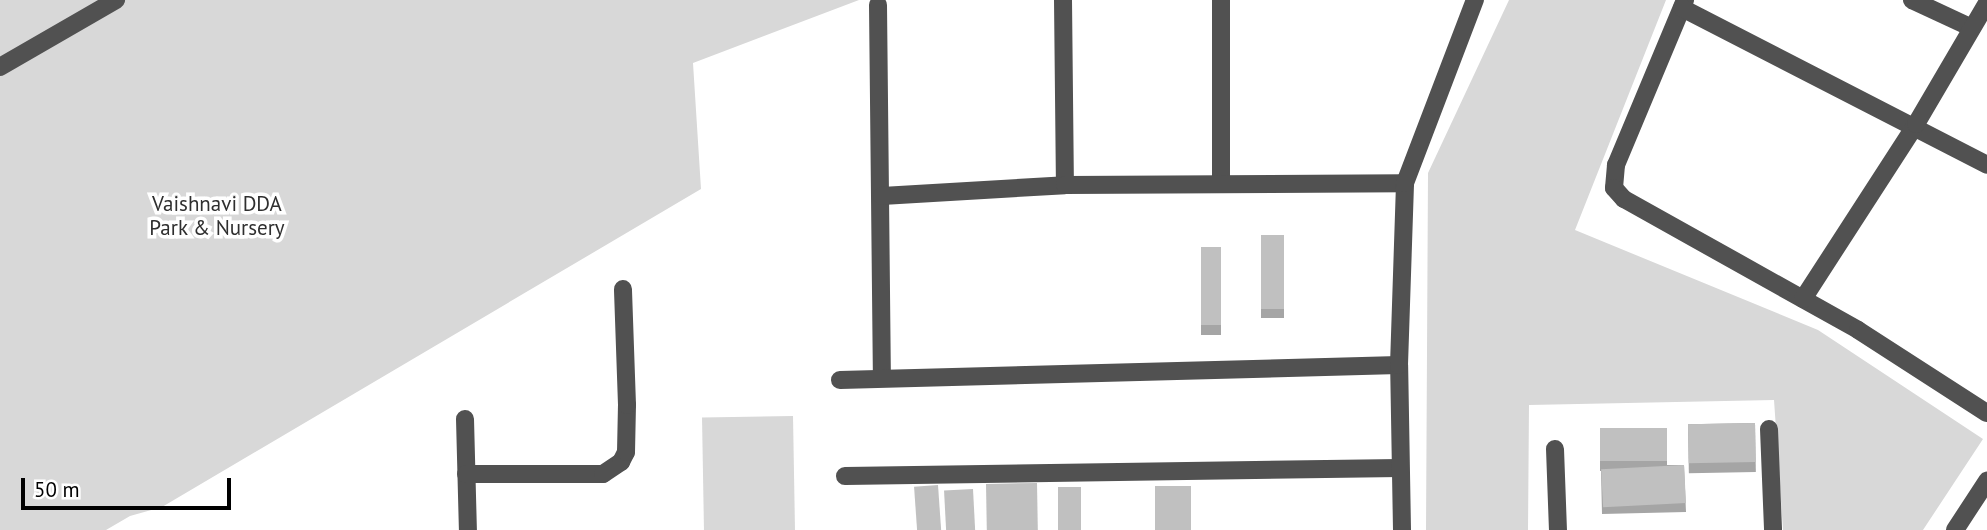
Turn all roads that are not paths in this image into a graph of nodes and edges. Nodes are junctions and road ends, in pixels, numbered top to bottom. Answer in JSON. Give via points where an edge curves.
{"nodes":[{"id":1,"x":116,"y":0,"type":"edge"},
{"id":2,"x":1063,"y":0,"type":"edge"},
{"id":3,"x":1221,"y":0,"type":"edge"},
{"id":4,"x":1475,"y":0,"type":"edge"},
{"id":5,"x":1912,"y":0,"type":"edge"},
{"id":6,"x":1987,"y":3,"type":"edge"},
{"id":7,"x":1684,"y":4,"type":"edge"},
{"id":8,"x":878,"y":5,"type":"dead end"},
{"id":9,"x":1972,"y":28,"type":"junction"},
{"id":10,"x":0,"y":67,"type":"edge"},
{"id":11,"x":1916,"y":124,"type":"junction"},
{"id":12,"x":1987,"y":165,"type":"edge"},
{"id":13,"x":1405,"y":183,"type":"junction"},
{"id":14,"x":1221,"y":184,"type":"junction"},
{"id":15,"x":1065,"y":185,"type":"junction"},
{"id":16,"x":882,"y":196,"type":"junction"},
{"id":17,"x":623,"y":289,"type":"dead end"},
{"id":18,"x":1803,"y":299,"type":"junction"},
{"id":19,"x":1399,"y":365,"type":"junction"},
{"id":20,"x":882,"y":378,"type":"junction"},
{"id":21,"x":840,"y":380,"type":"dead end"},
{"id":22,"x":1987,"y":413,"type":"edge"},
{"id":23,"x":465,"y":419,"type":"dead end"},
{"id":24,"x":1769,"y":429,"type":"dead end"},
{"id":25,"x":1555,"y":449,"type":"dead end"},
{"id":26,"x":1400,"y":468,"type":"junction"},
{"id":27,"x":466,"y":474,"type":"junction"},
{"id":28,"x":845,"y":476,"type":"dead end"},
{"id":29,"x":1987,"y":481,"type":"edge"},
{"id":30,"x":468,"y":530,"type":"edge"},
{"id":31,"x":1402,"y":530,"type":"edge"},
{"id":32,"x":1558,"y":530,"type":"edge"},
{"id":33,"x":1773,"y":530,"type":"edge"},
{"id":34,"x":1955,"y":530,"type":"edge"}],
"edges":[{"from":1,"to":10,"type":"street"},
{"from":2,"to":15,"type":"street"},
{"from":3,"to":14,"type":"street"},
{"from":4,"to":13,"type":"street"},
{"from":5,"to":9,"type":"street"},
{"from":6,"to":9,"type":"street"},
{"from":7,"to":11,"type":"street"},
{"from":7,"to":18,"type":"street","via":[[1616,165],[1614,188],[1624,199]]},
{"from":8,"to":16,"type":"street"},
{"from":9,"to":11,"type":"street"},
{"from":11,"to":12,"type":"street"},
{"from":11,"to":18,"type":"street"},
{"from":13,"to":14,"type":"street"},
{"from":13,"to":19,"type":"street"},
{"from":14,"to":15,"type":"street"},
{"from":15,"to":16,"type":"street"},
{"from":16,"to":20,"type":"street"},
{"from":17,"to":27,"type":"street","via":[[627,405],[626,452],[621,462],[603,474]]},
{"from":18,"to":22,"type":"street"},
{"from":19,"to":20,"type":"street"},
{"from":19,"to":26,"type":"street"},
{"from":20,"to":21,"type":"street"},
{"from":23,"to":27,"type":"street"},
{"from":24,"to":33,"type":"street"},
{"from":25,"to":32,"type":"street"},
{"from":26,"to":28,"type":"street"},
{"from":26,"to":31,"type":"street"},
{"from":27,"to":30,"type":"street"},
{"from":29,"to":34,"type":"street"}]}
